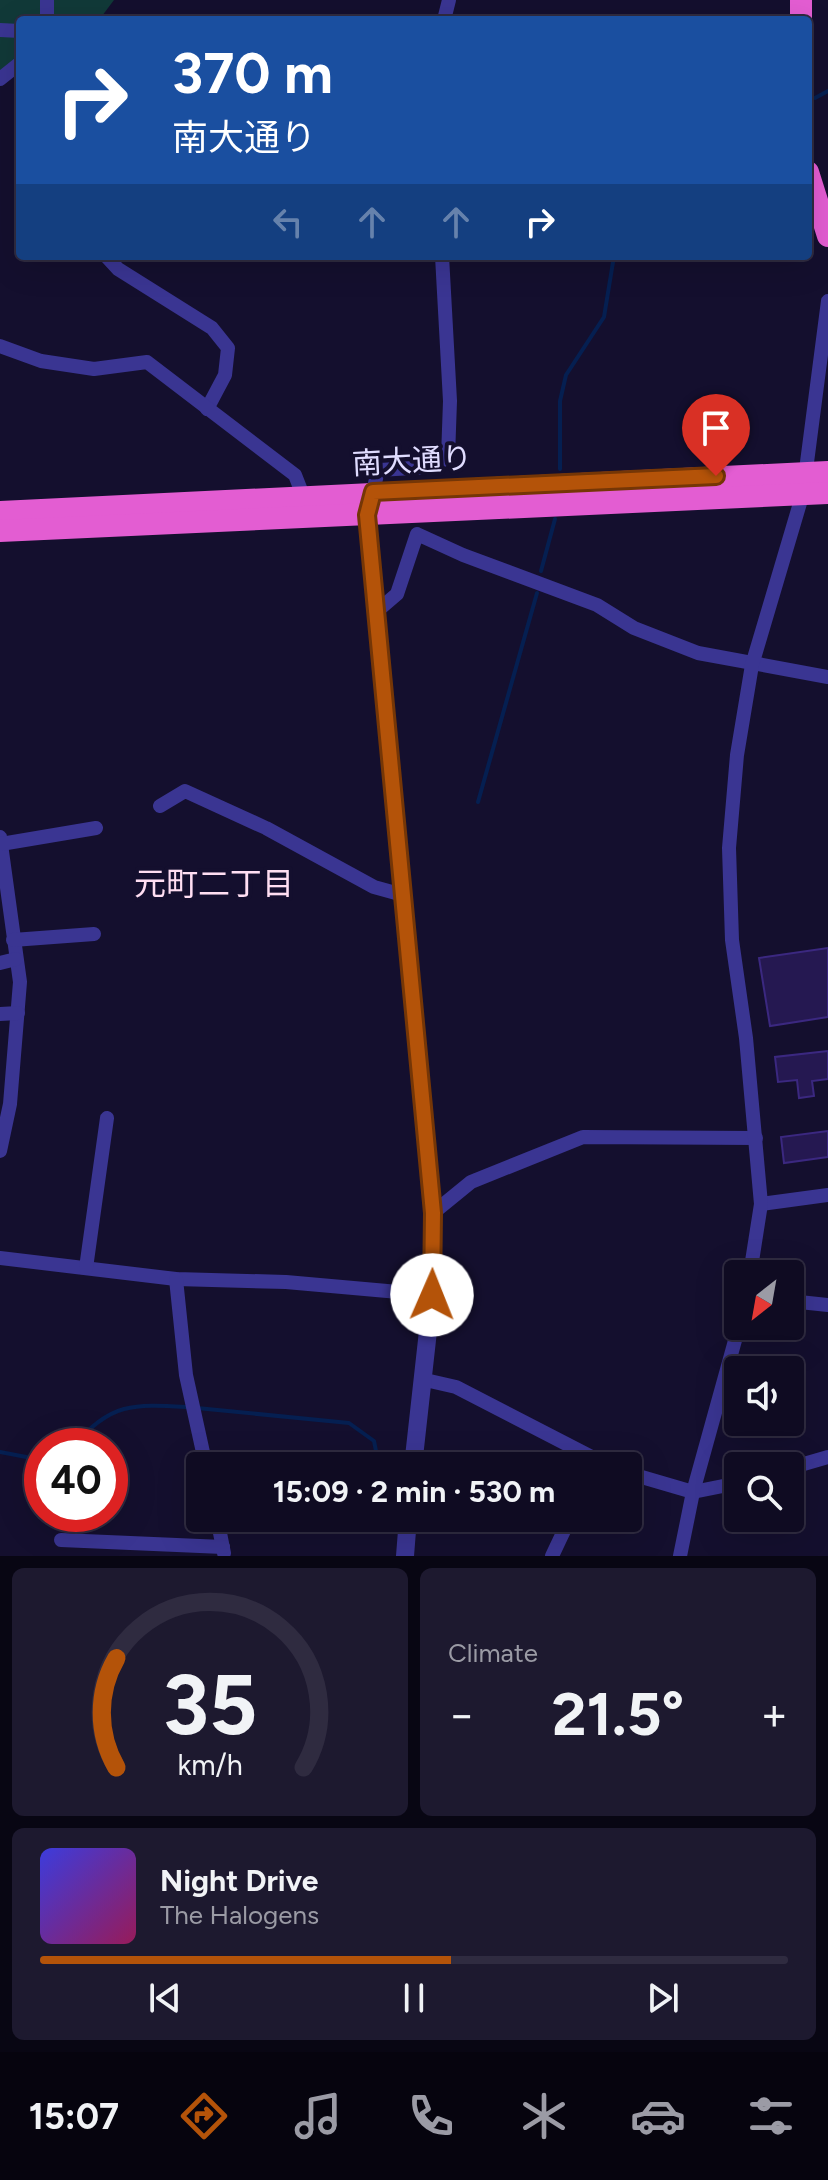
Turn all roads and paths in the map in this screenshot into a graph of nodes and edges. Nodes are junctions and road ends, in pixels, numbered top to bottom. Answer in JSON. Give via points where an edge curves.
{"nodes":[{"id":1,"x":16,"y":66,"type":"edge"},
{"id":2,"x":0,"y":79,"type":"edge"},
{"id":3,"x":812,"y":185,"type":"edge"},
{"id":4,"x":828,"y":236,"type":"edge"},
{"id":5,"x":110,"y":260,"type":"edge"},
{"id":6,"x":442,"y":260,"type":"edge"},
{"id":7,"x":828,"y":301,"type":"edge"},
{"id":8,"x":0,"y":346,"type":"edge"},
{"id":9,"x":207,"y":409,"type":"junction"},
{"id":10,"x":812,"y":479,"type":"edge"},
{"id":11,"x":373,"y":492,"type":"junction"},
{"id":12,"x":828,"y":493,"type":"edge"},
{"id":13,"x":304,"y":498,"type":"junction"},
{"id":14,"x":0,"y":512,"type":"edge"},
{"id":15,"x":367,"y":515,"type":"junction"},
{"id":16,"x":0,"y":531,"type":"edge"},
{"id":17,"x":376,"y":612,"type":"junction"},
{"id":18,"x":752,"y":665,"type":"junction"},
{"id":19,"x":828,"y":677,"type":"edge"},
{"id":20,"x":160,"y":806,"type":"dead end"},
{"id":21,"x":96,"y":828,"type":"dead end"},
{"id":22,"x":1,"y":850,"type":"edge"},
{"id":23,"x":403,"y":895,"type":"junction"},
{"id":24,"x":94,"y":934,"type":"dead end"},
{"id":25,"x":13,"y":940,"type":"junction"},
{"id":26,"x":16,"y":959,"type":"junction"},
{"id":27,"x":0,"y":963,"type":"edge"},
{"id":28,"x":18,"y":1013,"type":"junction"},
{"id":29,"x":0,"y":1014,"type":"edge"},
{"id":30,"x":5,"y":1103,"type":"edge"},
{"id":31,"x":107,"y":1118,"type":"dead end"},
{"id":32,"x":756,"y":1138,"type":"junction"},
{"id":33,"x":0,"y":1151,"type":"edge"},
{"id":34,"x":828,"y":1195,"type":"edge"},
{"id":35,"x":761,"y":1204,"type":"junction"},
{"id":36,"x":433,"y":1213,"type":"junction"},
{"id":37,"x":0,"y":1258,"type":"edge"},
{"id":38,"x":752,"y":1260,"type":"edge"},
{"id":39,"x":86,"y":1268,"type":"junction"},
{"id":40,"x":176,"y":1279,"type":"junction"},
{"id":41,"x":432,"y":1295,"type":"junction"},
{"id":42,"x":804,"y":1302,"type":"edge"},
{"id":43,"x":828,"y":1305,"type":"edge"},
{"id":44,"x":735,"y":1340,"type":"edge"},
{"id":45,"x":421,"y":1379,"type":"junction"},
{"id":46,"x":203,"y":1452,"type":"edge"},
{"id":47,"x":414,"y":1452,"type":"edge"},
{"id":48,"x":578,"y":1452,"type":"edge"},
{"id":49,"x":828,"y":1457,"type":"edge"},
{"id":50,"x":804,"y":1464,"type":"edge"},
{"id":51,"x":642,"y":1477,"type":"edge"},
{"id":52,"x":724,"y":1486,"type":"edge"},
{"id":53,"x":693,"y":1492,"type":"junction"},
{"id":54,"x":220,"y":1532,"type":"edge"},
{"id":55,"x":407,"y":1532,"type":"edge"},
{"id":56,"x":563,"y":1532,"type":"edge"},
{"id":57,"x":61,"y":1540,"type":"dead end"},
{"id":58,"x":224,"y":1552,"type":"edge"},
{"id":59,"x":405,"y":1556,"type":"edge"},
{"id":60,"x":552,"y":1556,"type":"edge"},
{"id":61,"x":680,"y":1556,"type":"edge"}],
"edges":[{"from":1,"to":2,"type":"street"},
{"from":3,"to":4,"type":"highway"},
{"from":5,"to":9,"type":"street","via":[[212,328],[228,348],[225,375]]},
{"from":6,"to":11,"type":"street","via":[[448,457],[431,467],[378,470]]},
{"from":7,"to":10,"type":"street"},
{"from":8,"to":9,"type":"street","via":[[41,361],[94,369],[147,362]]},
{"from":9,"to":13,"type":"street","via":[[295,475]]},
{"from":10,"to":11,"type":"highway","name":"南大通り"},
{"from":10,"to":12,"type":"highway","name":"南大通り"},
{"from":10,"to":15,"type":"highway","name":"南大通り"},
{"from":10,"to":18,"type":"street"},
{"from":11,"to":13,"type":"highway","name":"南大通り"},
{"from":11,"to":15,"type":"street"},
{"from":13,"to":14,"type":"highway","name":"南大通り"},
{"from":15,"to":16,"type":"highway","name":"南大通り"},
{"from":15,"to":17,"type":"street"},
{"from":17,"to":18,"type":"street","via":[[397,594],[417,534],[597,605],[634,628],[698,653]]},
{"from":17,"to":23,"type":"street"},
{"from":18,"to":19,"type":"street"},
{"from":18,"to":32,"type":"street","via":[[729,848],[732,940]]},
{"from":20,"to":23,"type":"street","via":[[185,791],[374,887]]},
{"from":21,"to":22,"type":"street"},
{"from":22,"to":25,"type":"street"},
{"from":23,"to":36,"type":"street"},
{"from":24,"to":25,"type":"street"},
{"from":25,"to":26,"type":"street"},
{"from":26,"to":27,"type":"street"},
{"from":26,"to":28,"type":"street"},
{"from":28,"to":29,"type":"street"},
{"from":28,"to":30,"type":"street"},
{"from":30,"to":33,"type":"street"},
{"from":31,"to":39,"type":"street"},
{"from":32,"to":35,"type":"street"},
{"from":32,"to":36,"type":"street","via":[[583,1137],[471,1182]]},
{"from":34,"to":35,"type":"street"},
{"from":35,"to":38,"type":"street"},
{"from":36,"to":41,"type":"street"},
{"from":37,"to":39,"type":"street"},
{"from":39,"to":40,"type":"street"},
{"from":40,"to":41,"type":"street"},
{"from":40,"to":46,"type":"street","via":[[186,1375]]},
{"from":41,"to":45,"type":"street"},
{"from":42,"to":43,"type":"street"},
{"from":44,"to":53,"type":"street"},
{"from":45,"to":47,"type":"street"},
{"from":45,"to":48,"type":"street","via":[[456,1387]]},
{"from":49,"to":50,"type":"street"},
{"from":51,"to":53,"type":"street"},
{"from":52,"to":53,"type":"street"},
{"from":53,"to":61,"type":"street"},
{"from":54,"to":58,"type":"street"},
{"from":55,"to":59,"type":"street"},
{"from":56,"to":60,"type":"street"},
{"from":57,"to":58,"type":"street"}]}
